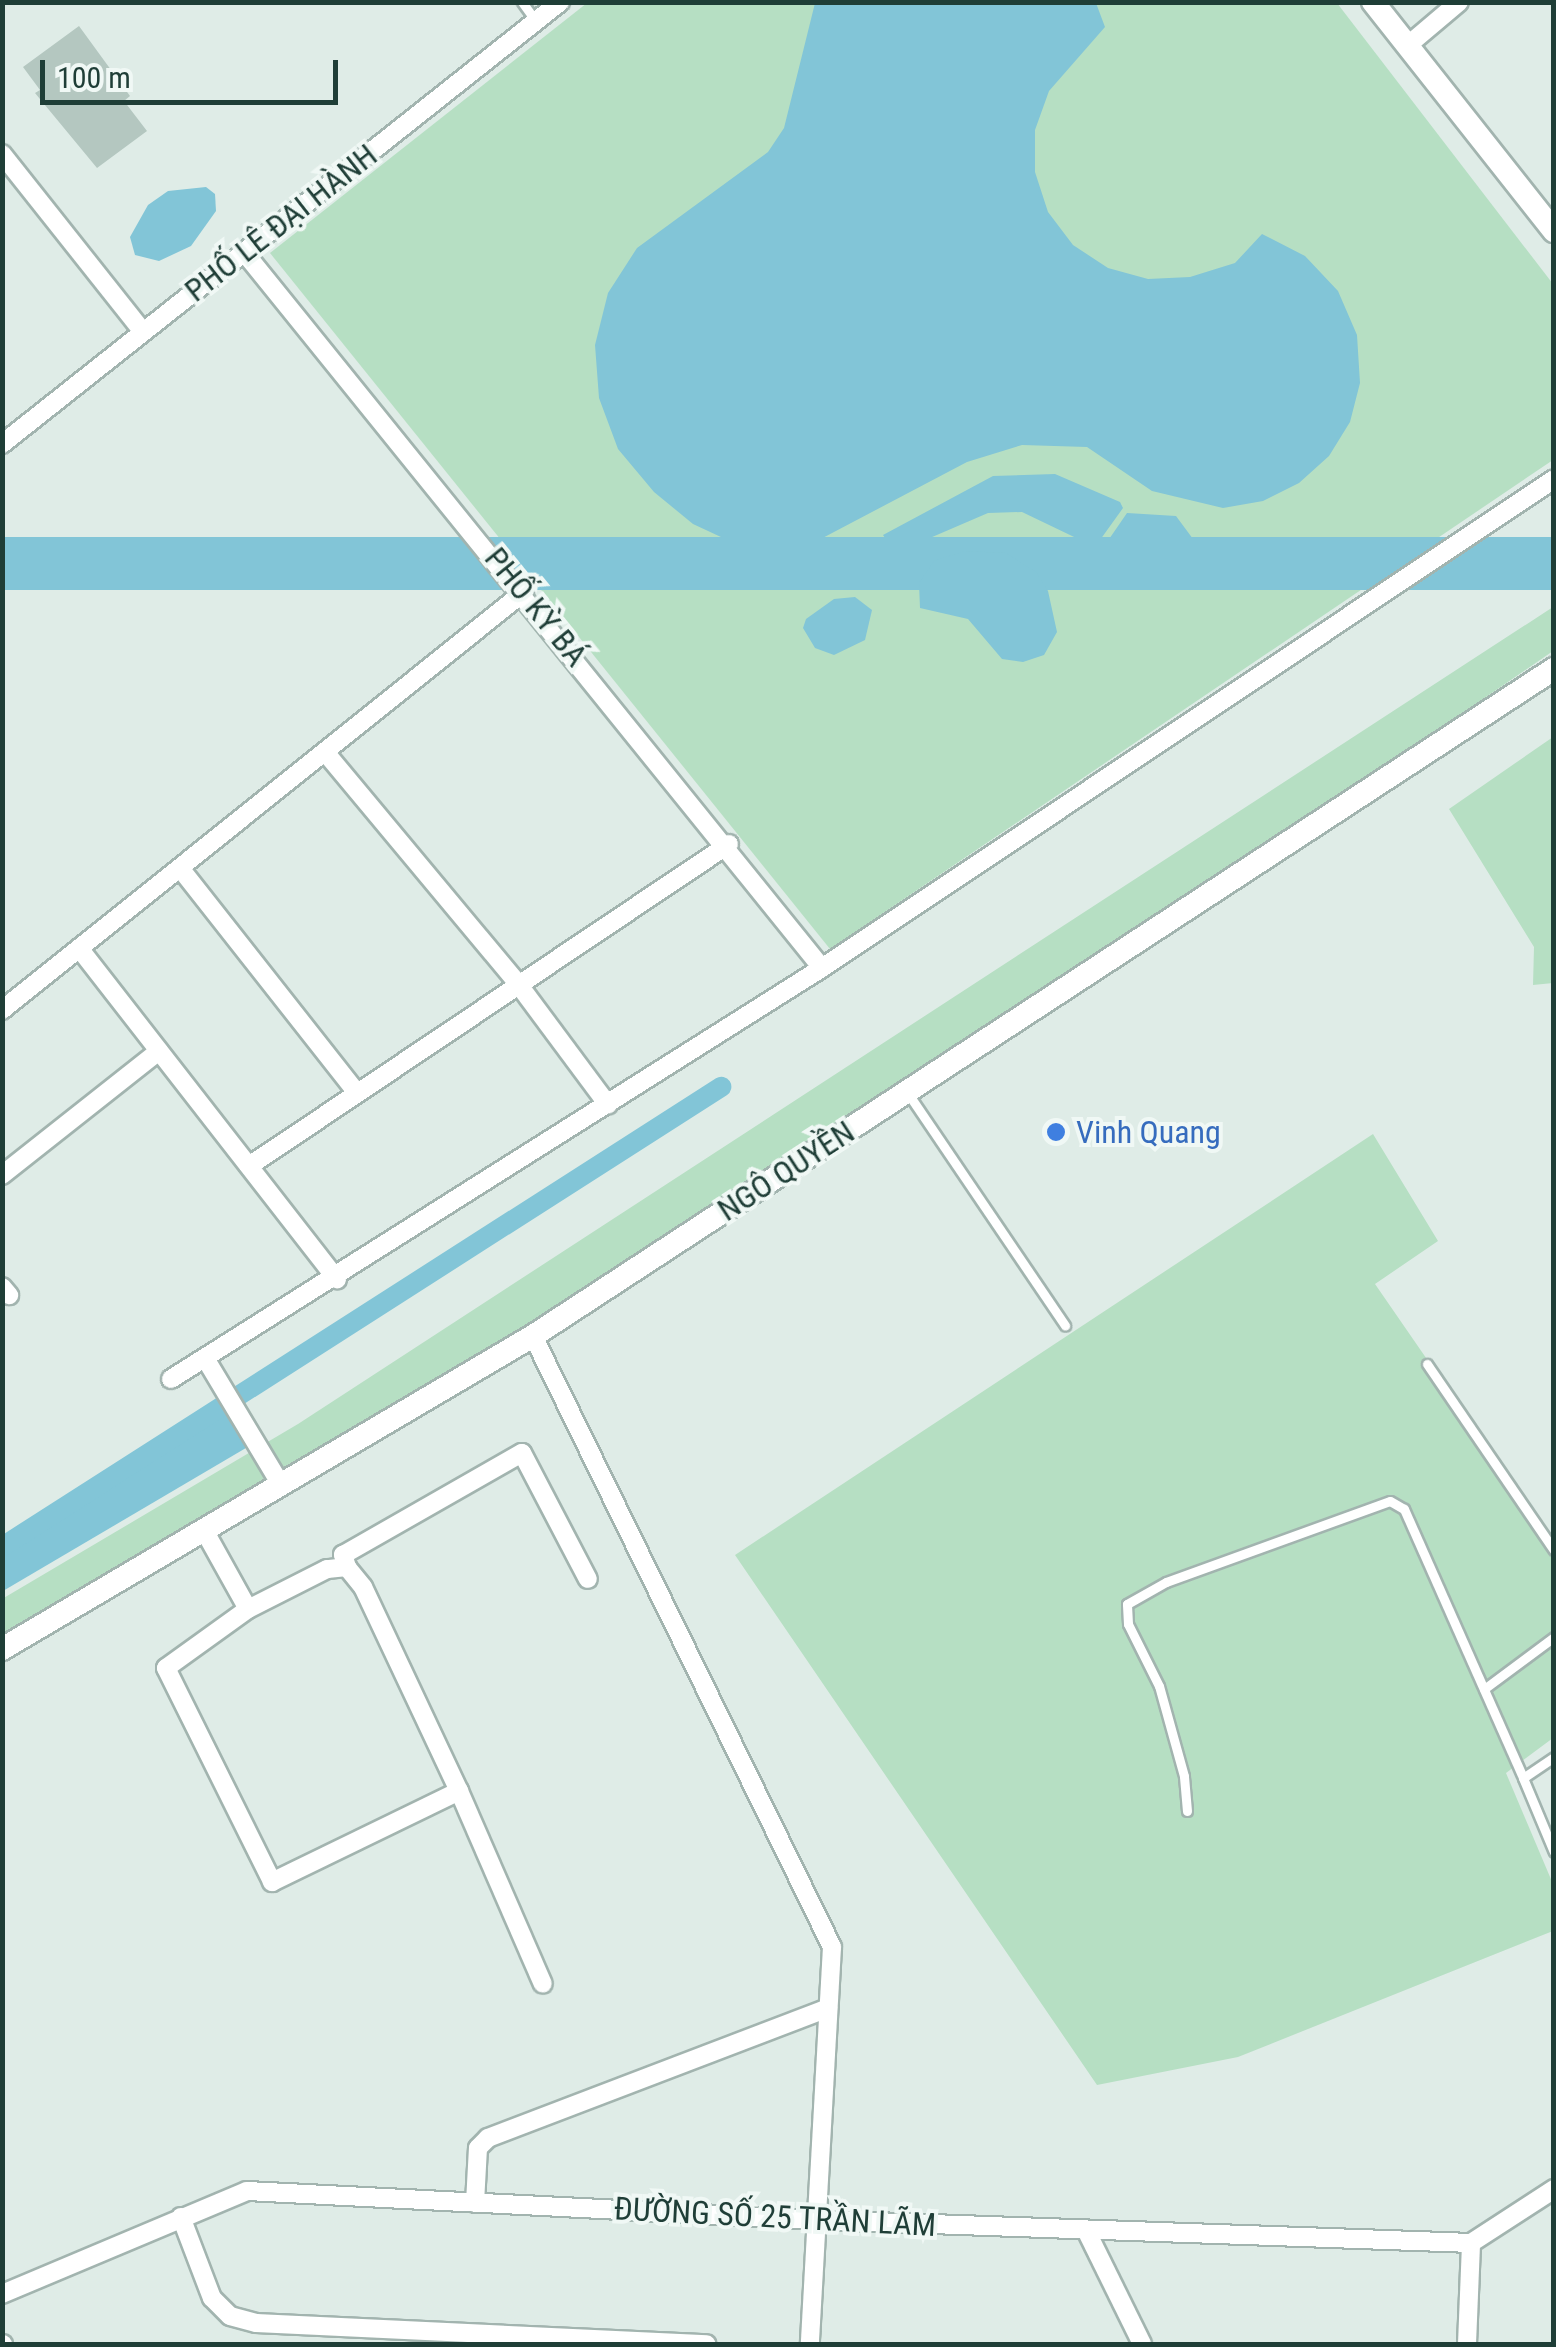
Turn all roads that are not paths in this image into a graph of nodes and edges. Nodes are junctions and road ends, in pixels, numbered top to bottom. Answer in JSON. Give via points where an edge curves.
{"nodes":[{"id":1,"x":522,"y":2,"type":"edge"},
{"id":2,"x":560,"y":2,"type":"edge"},
{"id":3,"x":1372,"y":2,"type":"edge"},
{"id":4,"x":1459,"y":2,"type":"edge"},
{"id":5,"x":536,"y":22,"type":"junction"},
{"id":6,"x":1406,"y":46,"type":"junction"},
{"id":7,"x":2,"y":154,"type":"edge"},
{"id":8,"x":1554,"y":231,"type":"edge"},
{"id":9,"x":244,"y":252,"type":"junction"},
{"id":10,"x":143,"y":332,"type":"junction"},
{"id":11,"x":2,"y":444,"type":"edge"},
{"id":12,"x":1554,"y":480,"type":"edge"},
{"id":13,"x":524,"y":592,"type":"junction"},
{"id":14,"x":1554,"y":669,"type":"edge"},
{"id":15,"x":324,"y":752,"type":"junction"},
{"id":16,"x":729,"y":844,"type":"junction"},
{"id":17,"x":180,"y":868,"type":"junction"},
{"id":18,"x":79,"y":948,"type":"junction"},
{"id":19,"x":822,"y":968,"type":"junction"},
{"id":20,"x":519,"y":986,"type":"junction"},
{"id":21,"x":2,"y":1010,"type":"edge"},
{"id":22,"x":160,"y":1051,"type":"junction"},
{"id":23,"x":908,"y":1092,"type":"junction"},
{"id":24,"x":358,"y":1093,"type":"junction"},
{"id":25,"x":608,"y":1105,"type":"junction"},
{"id":26,"x":249,"y":1166,"type":"junction"},
{"id":27,"x":2,"y":1175,"type":"edge"},
{"id":28,"x":337,"y":1279,"type":"junction"},
{"id":29,"x":1065,"y":1325,"type":"dead end"},
{"id":30,"x":533,"y":1336,"type":"junction"},
{"id":31,"x":205,"y":1358,"type":"junction"},
{"id":32,"x":1427,"y":1364,"type":"dead end"},
{"id":33,"x":171,"y":1378,"type":"dead end"},
{"id":34,"x":280,"y":1486,"type":"junction"},
{"id":35,"x":204,"y":1530,"type":"junction"},
{"id":36,"x":1554,"y":1550,"type":"edge"},
{"id":37,"x":346,"y":1567,"type":"junction"},
{"id":38,"x":588,"y":1579,"type":"dead end"},
{"id":39,"x":248,"y":1609,"type":"junction"},
{"id":40,"x":1554,"y":1637,"type":"edge"},
{"id":41,"x":2,"y":1650,"type":"edge"},
{"id":42,"x":1484,"y":1688,"type":"junction"},
{"id":43,"x":1554,"y":1757,"type":"edge"},
{"id":44,"x":1524,"y":1778,"type":"junction"},
{"id":45,"x":459,"y":1791,"type":"junction"},
{"id":46,"x":1186,"y":1811,"type":"dead end"},
{"id":47,"x":1554,"y":1852,"type":"edge"},
{"id":48,"x":543,"y":1984,"type":"dead end"},
{"id":49,"x":828,"y":2008,"type":"junction"},
{"id":50,"x":1554,"y":2189,"type":"edge"},
{"id":51,"x":475,"y":2203,"type":"junction"},
{"id":52,"x":181,"y":2217,"type":"junction"},
{"id":53,"x":817,"y":2220,"type":"junction"},
{"id":54,"x":1086,"y":2230,"type":"junction"},
{"id":55,"x":1471,"y":2243,"type":"junction"},
{"id":56,"x":2,"y":2294,"type":"edge"},
{"id":57,"x":707,"y":2344,"type":"edge"},
{"id":58,"x":810,"y":2344,"type":"edge"},
{"id":59,"x":1142,"y":2344,"type":"edge"},
{"id":60,"x":1467,"y":2344,"type":"edge"}],
"edges":[{"from":1,"to":5,"type":"lane"},
{"from":2,"to":5,"type":"street","name":"PHỐ LÊ ĐẠI HÀNH"},
{"from":3,"to":6,"type":"street"},
{"from":4,"to":6,"type":"street"},
{"from":5,"to":9,"type":"street","name":"PHỐ LÊ ĐẠI HÀNH"},
{"from":6,"to":8,"type":"street"},
{"from":7,"to":10,"type":"street"},
{"from":9,"to":10,"type":"street","name":"PHỐ LÊ ĐẠI HÀNH"},
{"from":9,"to":13,"type":"street","name":"PHỐ KỲ BÁ"},
{"from":10,"to":11,"type":"street","name":"PHỐ LÊ ĐẠI HÀNH"},
{"from":12,"to":19,"type":"street"},
{"from":13,"to":15,"type":"street"},
{"from":13,"to":16,"type":"street","name":"PHỐ KỲ BÁ"},
{"from":14,"to":23,"type":"street","name":"NGÔ QUYỀN"},
{"from":15,"to":17,"type":"street"},
{"from":15,"to":20,"type":"street"},
{"from":16,"to":19,"type":"street","name":"PHỐ KỲ BÁ"},
{"from":16,"to":20,"type":"street"},
{"from":17,"to":18,"type":"street"},
{"from":17,"to":24,"type":"street"},
{"from":18,"to":21,"type":"street"},
{"from":18,"to":22,"type":"street"},
{"from":19,"to":25,"type":"street"},
{"from":20,"to":24,"type":"street"},
{"from":20,"to":25,"type":"street"},
{"from":22,"to":26,"type":"street"},
{"from":22,"to":27,"type":"street"},
{"from":23,"to":29,"type":"lane"},
{"from":23,"to":30,"type":"street","name":"NGÔ QUYỀN"},
{"from":24,"to":26,"type":"street"},
{"from":25,"to":28,"type":"street"},
{"from":26,"to":28,"type":"street"},
{"from":28,"to":31,"type":"street"},
{"from":30,"to":34,"type":"street","name":"NGÔ QUYỀN"},
{"from":30,"to":49,"type":"street","via":[[832,1947]]},
{"from":31,"to":33,"type":"street"},
{"from":31,"to":34,"type":"street"},
{"from":32,"to":36,"type":"lane"},
{"from":34,"to":35,"type":"street","name":"NGÔ QUYỀN"},
{"from":35,"to":39,"type":"street"},
{"from":35,"to":41,"type":"street","name":"NGÔ QUYỀN"},
{"from":37,"to":38,"type":"street","via":[[342,1555],[522,1453]]},
{"from":37,"to":39,"type":"street","via":[[327,1568]]},
{"from":37,"to":45,"type":"street","via":[[363,1587]]},
{"from":39,"to":45,"type":"street","via":[[166,1668],[272,1882]]},
{"from":40,"to":42,"type":"lane"},
{"from":42,"to":44,"type":"lane"},
{"from":42,"to":46,"type":"lane","via":[[1398,1503],[1384,1502],[1166,1582],[1135,1596],[1126,1613],[1159,1686],[1184,1776]]},
{"from":43,"to":44,"type":"lane"},
{"from":44,"to":47,"type":"lane"},
{"from":45,"to":48,"type":"street"},
{"from":49,"to":51,"type":"street","via":[[488,2138],[478,2148]]},
{"from":49,"to":53,"type":"street"},
{"from":50,"to":55,"type":"street"},
{"from":51,"to":52,"type":"street","name":"ĐƯỜNG SỐ 25 TRẦN LÃM","via":[[247,2191]]},
{"from":51,"to":53,"type":"street","name":"ĐƯỜNG SỐ 25 TRẦN LÃM"},
{"from":52,"to":56,"type":"street","name":"ĐƯỜNG SỐ 25 TRẦN LÃM"},
{"from":52,"to":57,"type":"street","via":[[212,2298],[243,2320]]},
{"from":53,"to":54,"type":"street","name":"ĐƯỜNG SỐ 25 TRẦN LÃM"},
{"from":53,"to":58,"type":"street"},
{"from":54,"to":55,"type":"street","name":"ĐƯỜNG SỐ 25 TRẦN LÃM"},
{"from":54,"to":59,"type":"street"},
{"from":55,"to":60,"type":"street"}]}
